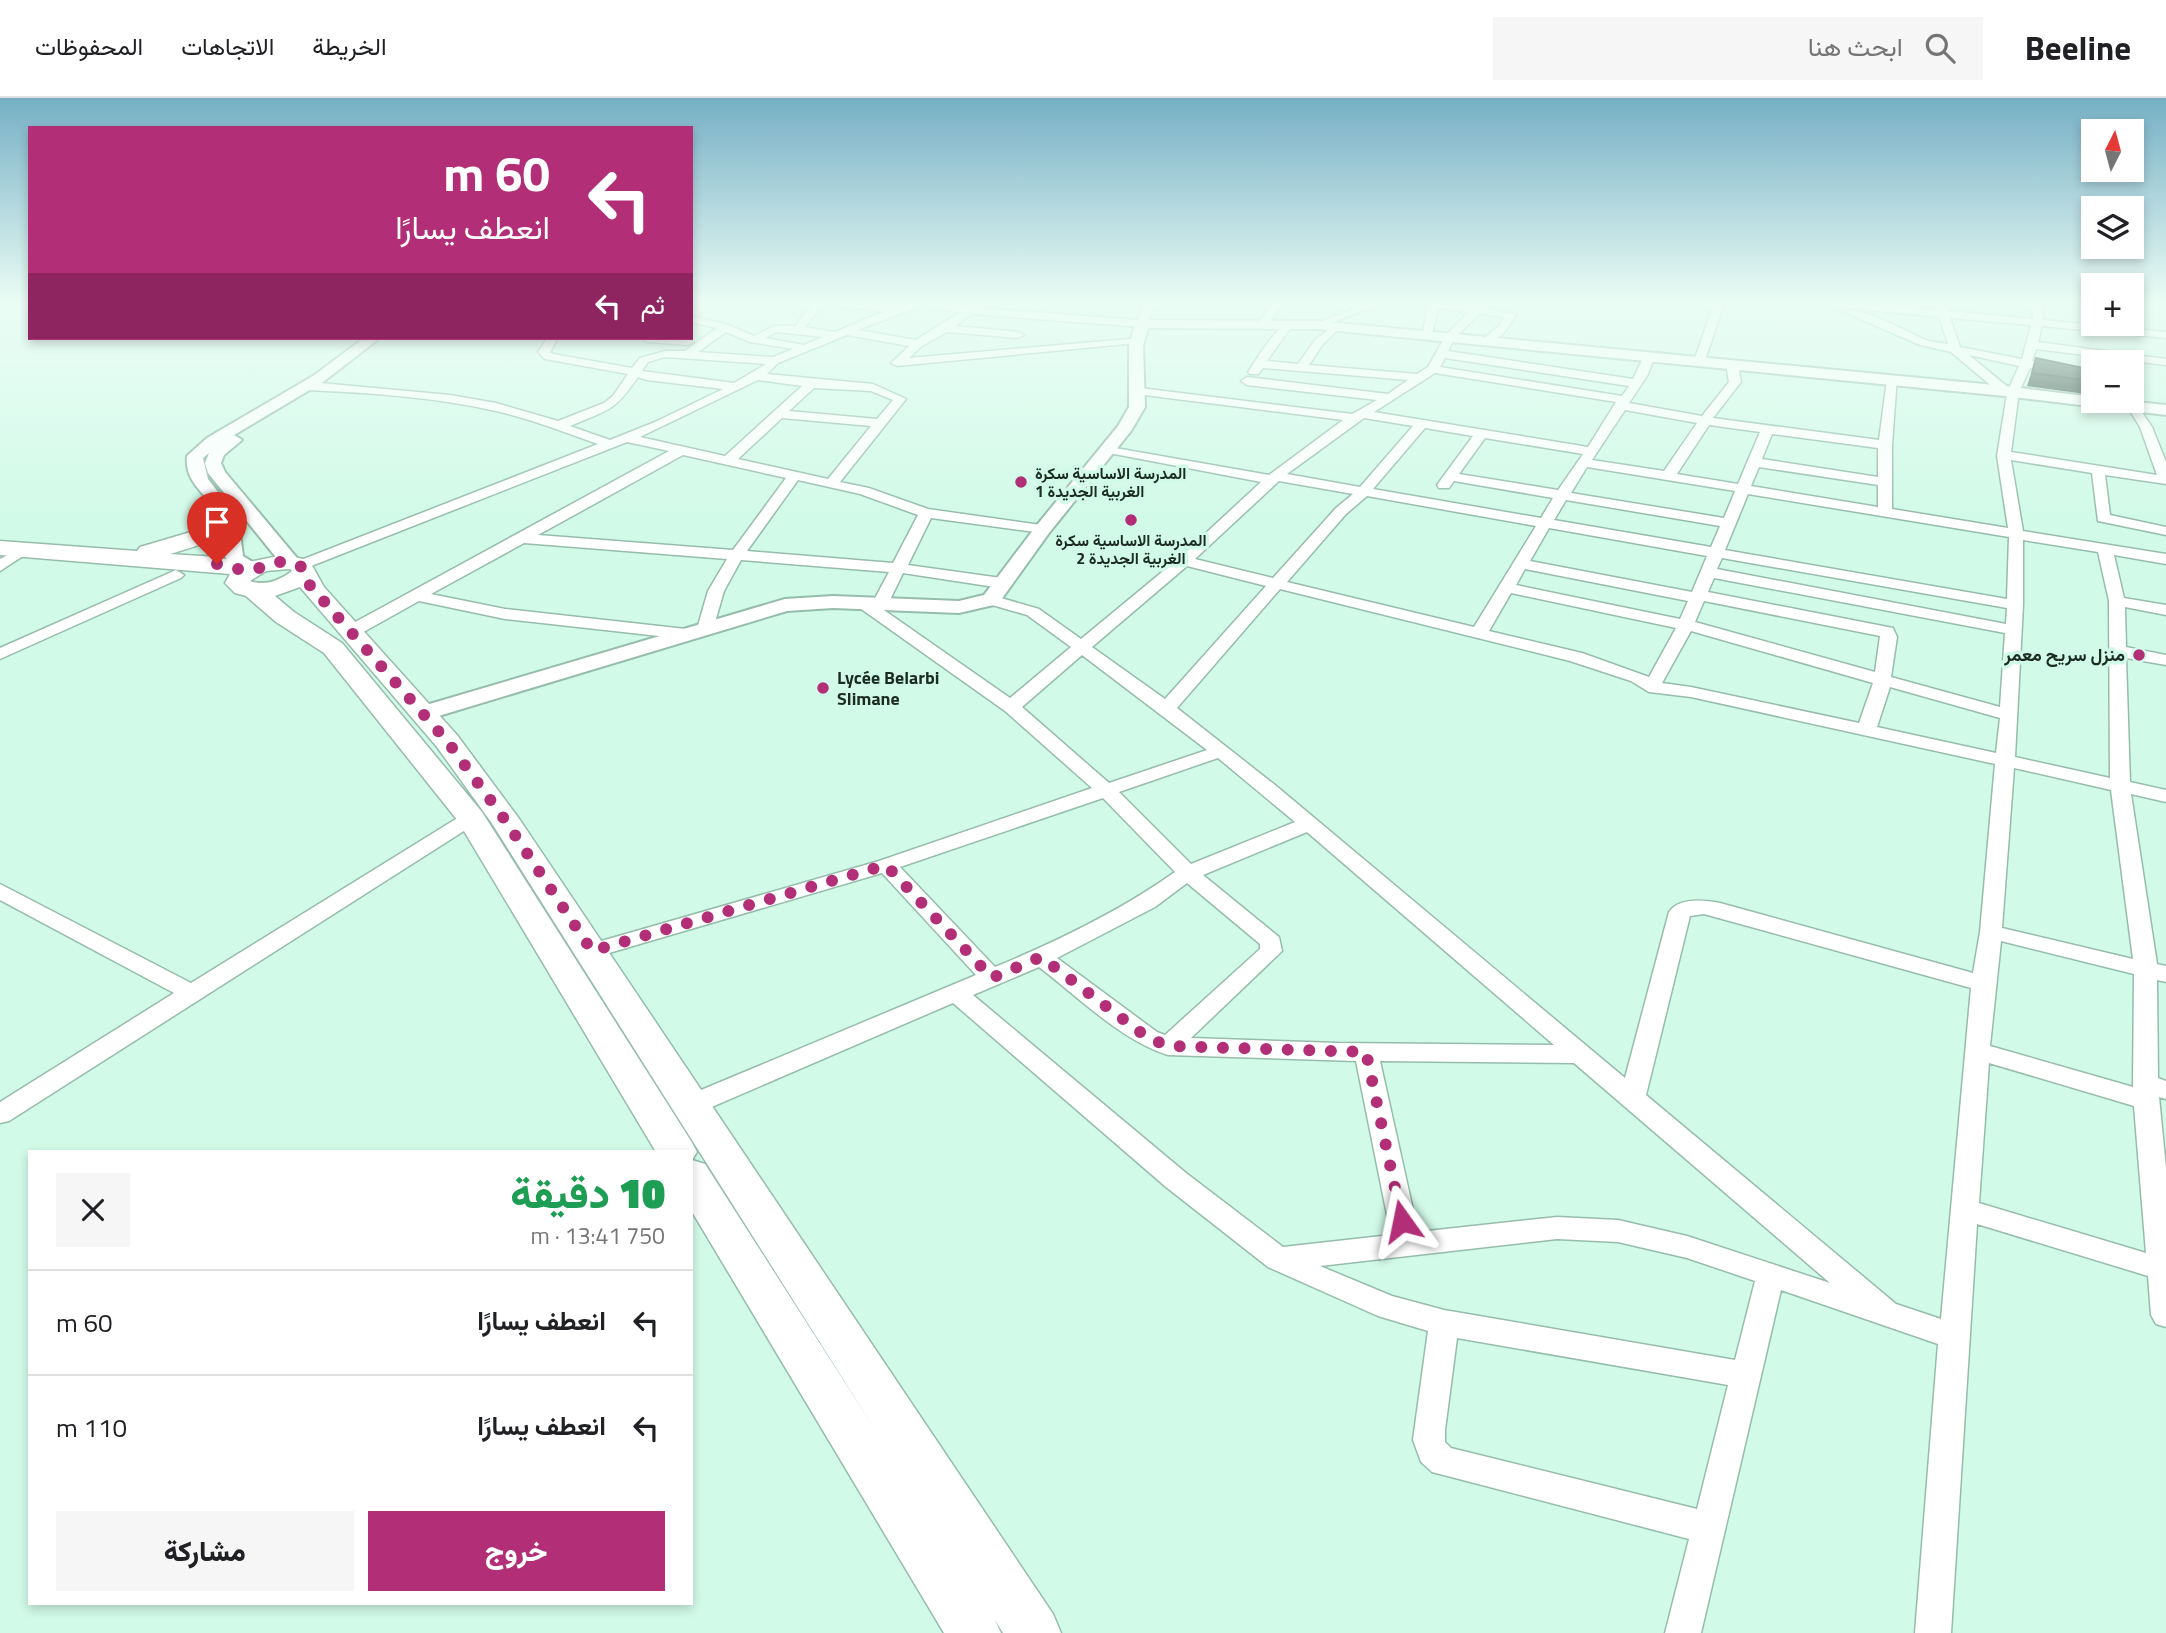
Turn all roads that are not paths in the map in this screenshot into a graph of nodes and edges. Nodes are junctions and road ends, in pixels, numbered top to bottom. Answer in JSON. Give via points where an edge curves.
{"nodes":[{"id":1,"x":633,"y":372,"type":"edge"},
{"id":2,"x":331,"y":373,"type":"edge"},
{"id":3,"x":345,"y":373,"type":"edge"},
{"id":4,"x":637,"y":373,"type":"edge"},
{"id":5,"x":762,"y":373,"type":"edge"},
{"id":6,"x":888,"y":373,"type":"edge"},
{"id":7,"x":902,"y":373,"type":"edge"},
{"id":8,"x":1137,"y":373,"type":"edge"},
{"id":9,"x":1253,"y":373,"type":"edge"},
{"id":10,"x":1367,"y":373,"type":"edge"},
{"id":11,"x":1428,"y":373,"type":"edge"},
{"id":12,"x":1455,"y":373,"type":"edge"},
{"id":13,"x":1531,"y":373,"type":"edge"},
{"id":14,"x":1565,"y":373,"type":"edge"},
{"id":15,"x":1642,"y":373,"type":"edge"},
{"id":16,"x":1733,"y":373,"type":"edge"},
{"id":17,"x":1819,"y":373,"type":"edge"},
{"id":18,"x":1984,"y":373,"type":"edge"},
{"id":19,"x":2017,"y":373,"type":"edge"},
{"id":20,"x":756,"y":376,"type":"junction"},
{"id":21,"x":885,"y":376,"type":"junction"},
{"id":22,"x":1420,"y":378,"type":"junction"},
{"id":23,"x":1893,"y":380,"type":"junction"},
{"id":24,"x":1247,"y":381,"type":"junction"},
{"id":25,"x":1635,"y":383,"type":"junction"},
{"id":26,"x":811,"y":384,"type":"junction"},
{"id":27,"x":1525,"y":384,"type":"junction"},
{"id":28,"x":327,"y":387,"type":"junction"},
{"id":29,"x":736,"y":387,"type":"junction"},
{"id":30,"x":346,"y":390,"type":"junction"},
{"id":31,"x":1136,"y":390,"type":"junction"},
{"id":32,"x":308,"y":392,"type":"junction"},
{"id":33,"x":2009,"y":392,"type":"junction"},
{"id":34,"x":1390,"y":398,"type":"junction"},
{"id":35,"x":2081,"y":398,"type":"edge"},
{"id":36,"x":1232,"y":401,"type":"junction"},
{"id":37,"x":1622,"y":402,"type":"junction"},
{"id":38,"x":2144,"y":405,"type":"edge"},
{"id":39,"x":2166,"y":410,"type":"edge"},
{"id":40,"x":2137,"y":413,"type":"edge"},
{"id":41,"x":779,"y":414,"type":"junction"},
{"id":42,"x":1359,"y":416,"type":"junction"},
{"id":43,"x":1707,"y":421,"type":"junction"},
{"id":44,"x":880,"y":423,"type":"junction"},
{"id":45,"x":1421,"y":424,"type":"junction"},
{"id":46,"x":558,"y":426,"type":"junction"},
{"id":47,"x":1768,"y":429,"type":"junction"},
{"id":48,"x":1482,"y":433,"type":"junction"},
{"id":49,"x":626,"y":438,"type":"junction"},
{"id":50,"x":610,"y":444,"type":"junction"},
{"id":51,"x":1885,"y":444,"type":"junction"},
{"id":52,"x":1109,"y":449,"type":"junction"},
{"id":53,"x":681,"y":450,"type":"junction"},
{"id":54,"x":2004,"y":455,"type":"junction"},
{"id":55,"x":1587,"y":457,"type":"junction"},
{"id":56,"x":729,"y":460,"type":"junction"},
{"id":57,"x":1755,"y":462,"type":"junction"},
{"id":58,"x":2098,"y":470,"type":"junction"},
{"id":59,"x":795,"y":475,"type":"junction"},
{"id":60,"x":1668,"y":476,"type":"junction"},
{"id":61,"x":1452,"y":477,"type":"junction"},
{"id":62,"x":1274,"y":478,"type":"junction"},
{"id":63,"x":2166,"y":480,"type":"edge"},
{"id":64,"x":1885,"y":482,"type":"junction"},
{"id":65,"x":832,"y":483,"type":"junction"},
{"id":66,"x":1743,"y":488,"type":"junction"},
{"id":67,"x":1364,"y":491,"type":"junction"},
{"id":68,"x":1562,"y":495,"type":"junction"},
{"id":69,"x":1428,"y":501,"type":"junction"},
{"id":70,"x":1885,"y":511,"type":"junction"},
{"id":71,"x":926,"y":513,"type":"junction"},
{"id":72,"x":228,"y":516,"type":"junction"},
{"id":73,"x":1546,"y":522,"type":"junction"},
{"id":74,"x":1728,"y":523,"type":"junction"},
{"id":75,"x":1043,"y":529,"type":"junction"},
{"id":76,"x":2166,"y":531,"type":"edge"},
{"id":77,"x":2016,"y":533,"type":"junction"},
{"id":78,"x":523,"y":538,"type":"junction"},
{"id":79,"x":2105,"y":548,"type":"junction"},
{"id":80,"x":1716,"y":552,"type":"junction"},
{"id":81,"x":738,"y":554,"type":"junction"},
{"id":82,"x":4,"y":556,"type":"edge"},
{"id":83,"x":120,"y":556,"type":"junction"},
{"id":84,"x":2166,"y":559,"type":"edge"},
{"id":85,"x":1184,"y":561,"type":"junction"},
{"id":86,"x":1520,"y":562,"type":"junction"},
{"id":87,"x":298,"y":567,"type":"junction"},
{"id":88,"x":898,"y":568,"type":"junction"},
{"id":89,"x":1708,"y":572,"type":"junction"},
{"id":90,"x":176,"y":575,"type":"junction"},
{"id":91,"x":248,"y":579,"type":"junction"},
{"id":92,"x":1275,"y":585,"type":"junction"},
{"id":93,"x":1505,"y":587,"type":"junction"},
{"id":94,"x":996,"y":591,"type":"junction"},
{"id":95,"x":418,"y":596,"type":"junction"},
{"id":96,"x":1698,"y":596,"type":"junction"},
{"id":97,"x":2117,"y":601,"type":"junction"},
{"id":98,"x":871,"y":603,"type":"junction"},
{"id":99,"x":2015,"y":606,"type":"junction"},
{"id":100,"x":2166,"y":610,"type":"edge"},
{"id":101,"x":1686,"y":625,"type":"junction"},
{"id":102,"x":2013,"y":630,"type":"junction"},
{"id":103,"x":352,"y":631,"type":"junction"},
{"id":104,"x":696,"y":632,"type":"junction"},
{"id":105,"x":1479,"y":633,"type":"junction"},
{"id":106,"x":0,"y":642,"type":"edge"},
{"id":107,"x":24,"y":643,"type":"junction"},
{"id":108,"x":1082,"y":649,"type":"junction"},
{"id":109,"x":2118,"y":651,"type":"junction"},
{"id":110,"x":0,"y":654,"type":"edge"},
{"id":111,"x":2166,"y":660,"type":"edge"},
{"id":112,"x":1882,"y":680,"type":"junction"},
{"id":113,"x":1651,"y":686,"type":"junction"},
{"id":114,"x":1011,"y":707,"type":"junction"},
{"id":115,"x":1167,"y":708,"type":"junction"},
{"id":116,"x":424,"y":713,"type":"junction"},
{"id":117,"x":2009,"y":715,"type":"junction"},
{"id":118,"x":1866,"y":731,"type":"junction"},
{"id":119,"x":1221,"y":751,"type":"junction"},
{"id":120,"x":2004,"y":760,"type":"junction"},
{"id":121,"x":2120,"y":786,"type":"junction"},
{"id":122,"x":1107,"y":791,"type":"junction"},
{"id":123,"x":2166,"y":796,"type":"edge"},
{"id":124,"x":471,"y":818,"type":"junction"},
{"id":125,"x":1309,"y":824,"type":"junction"},
{"id":126,"x":886,"y":865,"type":"junction"},
{"id":127,"x":1188,"y":873,"type":"junction"},
{"id":128,"x":0,"y":891,"type":"edge"},
{"id":129,"x":1991,"y":932,"type":"junction"},
{"id":130,"x":592,"y":951,"type":"junction"},
{"id":131,"x":1041,"y":957,"type":"junction"},
{"id":132,"x":2156,"y":972,"type":"edge"},
{"id":133,"x":992,"y":978,"type":"junction"},
{"id":134,"x":1983,"y":984,"type":"junction"},
{"id":135,"x":192,"y":993,"type":"junction"},
{"id":136,"x":957,"y":993,"type":"junction"},
{"id":137,"x":1168,"y":1046,"type":"junction"},
{"id":138,"x":1977,"y":1051,"type":"junction"},
{"id":139,"x":1366,"y":1052,"type":"junction"},
{"id":140,"x":1583,"y":1054,"type":"junction"},
{"id":141,"x":2153,"y":1091,"type":"edge"},
{"id":142,"x":1633,"y":1097,"type":"junction"},
{"id":143,"x":691,"y":1105,"type":"junction"},
{"id":144,"x":0,"y":1114,"type":"edge"},
{"id":145,"x":676,"y":1150,"type":"edge"},
{"id":146,"x":693,"y":1178,"type":"edge"},
{"id":147,"x":1964,"y":1209,"type":"junction"},
{"id":148,"x":1407,"y":1245,"type":"junction"},
{"id":149,"x":1279,"y":1259,"type":"junction"},
{"id":150,"x":1771,"y":1274,"type":"junction"},
{"id":151,"x":2164,"y":1279,"type":"edge"},
{"id":152,"x":1886,"y":1313,"type":"junction"},
{"id":153,"x":2166,"y":1314,"type":"edge"},
{"id":154,"x":1444,"y":1324,"type":"junction"},
{"id":155,"x":1954,"y":1336,"type":"junction"},
{"id":156,"x":1746,"y":1375,"type":"junction"},
{"id":157,"x":1708,"y":1528,"type":"junction"},
{"id":158,"x":974,"y":1633,"type":"edge"},
{"id":159,"x":1034,"y":1633,"type":"edge"},
{"id":160,"x":1683,"y":1633,"type":"edge"},
{"id":161,"x":1933,"y":1633,"type":"edge"}],
"edges":[{"from":1,"to":46,"type":"street","via":[[608,406]]},
{"from":2,"to":32,"type":"street"},
{"from":3,"to":28,"type":"street"},
{"from":4,"to":29,"type":"street"},
{"from":5,"to":20,"type":"street"},
{"from":6,"to":21,"type":"street"},
{"from":7,"to":21,"type":"street"},
{"from":8,"to":31,"type":"street"},
{"from":9,"to":24,"type":"street"},
{"from":10,"to":22,"type":"street"},
{"from":11,"to":22,"type":"street"},
{"from":12,"to":27,"type":"street"},
{"from":13,"to":27,"type":"street"},
{"from":14,"to":25,"type":"street"},
{"from":15,"to":25,"type":"street"},
{"from":16,"to":43,"type":"street","via":[[1735,382],[1717,400]]},
{"from":17,"to":23,"type":"street"},
{"from":18,"to":33,"type":"street"},
{"from":19,"to":33,"type":"street"},
{"from":20,"to":26,"type":"street"},
{"from":20,"to":29,"type":"street"},
{"from":21,"to":26,"type":"street"},
{"from":21,"to":44,"type":"street","via":[[900,399]]},
{"from":22,"to":34,"type":"street"},
{"from":23,"to":33,"type":"street"},
{"from":23,"to":51,"type":"street"},
{"from":24,"to":34,"type":"street"},
{"from":24,"to":36,"type":"street"},
{"from":25,"to":37,"type":"street"},
{"from":26,"to":41,"type":"street"},
{"from":27,"to":37,"type":"street"},
{"from":28,"to":30,"type":"street"},
{"from":28,"to":32,"type":"street"},
{"from":29,"to":49,"type":"street"},
{"from":30,"to":32,"type":"street"},
{"from":30,"to":46,"type":"street","via":[[496,407]]},
{"from":31,"to":36,"type":"street"},
{"from":31,"to":52,"type":"street","via":[[1137,407]]},
{"from":32,"to":72,"type":"street","via":[[288,398],[195,456],[196,471]]},
{"from":32,"to":87,"type":"street","via":[[224,446],[213,463],[234,496]]},
{"from":33,"to":35,"type":"street"},
{"from":33,"to":54,"type":"street"},
{"from":34,"to":42,"type":"street"},
{"from":36,"to":42,"type":"street"},
{"from":37,"to":43,"type":"street"},
{"from":37,"to":55,"type":"street"},
{"from":38,"to":39,"type":"street"},
{"from":40,"to":63,"type":"street"},
{"from":41,"to":44,"type":"street"},
{"from":41,"to":56,"type":"street"},
{"from":42,"to":45,"type":"street"},
{"from":42,"to":62,"type":"street"},
{"from":43,"to":47,"type":"street"},
{"from":43,"to":60,"type":"street"},
{"from":44,"to":65,"type":"street"},
{"from":45,"to":48,"type":"street"},
{"from":45,"to":67,"type":"street"},
{"from":46,"to":50,"type":"street"},
{"from":47,"to":51,"type":"street"},
{"from":47,"to":57,"type":"street"},
{"from":48,"to":55,"type":"street"},
{"from":48,"to":61,"type":"street"},
{"from":49,"to":50,"type":"street"},
{"from":49,"to":53,"type":"street"},
{"from":50,"to":87,"type":"street"},
{"from":51,"to":64,"type":"street"},
{"from":52,"to":62,"type":"street"},
{"from":52,"to":75,"type":"street"},
{"from":53,"to":56,"type":"street"},
{"from":53,"to":78,"type":"street"},
{"from":54,"to":58,"type":"street"},
{"from":54,"to":77,"type":"street"},
{"from":55,"to":60,"type":"street"},
{"from":55,"to":68,"type":"street"},
{"from":56,"to":59,"type":"street"},
{"from":57,"to":64,"type":"street"},
{"from":57,"to":66,"type":"street"},
{"from":58,"to":63,"type":"street"},
{"from":58,"to":76,"type":"street","via":[[2103,518]]},
{"from":59,"to":65,"type":"street"},
{"from":59,"to":81,"type":"street"},
{"from":60,"to":66,"type":"street"},
{"from":61,"to":68,"type":"street"},
{"from":61,"to":69,"type":"street"},
{"from":62,"to":67,"type":"street"},
{"from":62,"to":85,"type":"street"},
{"from":64,"to":70,"type":"street"},
{"from":65,"to":71,"type":"street"},
{"from":66,"to":70,"type":"street"},
{"from":66,"to":74,"type":"street"},
{"from":67,"to":69,"type":"street"},
{"from":67,"to":92,"type":"street"},
{"from":68,"to":73,"type":"street"},
{"from":68,"to":74,"type":"street"},
{"from":69,"to":73,"type":"street"},
{"from":70,"to":77,"type":"street"},
{"from":71,"to":75,"type":"street"},
{"from":71,"to":88,"type":"street"},
{"from":72,"to":83,"type":"main road","via":[[188,541]]},
{"from":72,"to":91,"type":"street","via":[[234,555]]},
{"from":73,"to":80,"type":"street"},
{"from":73,"to":86,"type":"street"},
{"from":74,"to":80,"type":"street"},
{"from":75,"to":94,"type":"street"},
{"from":77,"to":79,"type":"street"},
{"from":77,"to":99,"type":"street"},
{"from":78,"to":81,"type":"street"},
{"from":78,"to":95,"type":"street"},
{"from":79,"to":84,"type":"street"},
{"from":79,"to":97,"type":"street"},
{"from":80,"to":89,"type":"street"},
{"from":80,"to":99,"type":"street"},
{"from":81,"to":88,"type":"street"},
{"from":81,"to":104,"type":"street"},
{"from":82,"to":83,"type":"main road"},
{"from":82,"to":90,"type":"main road"},
{"from":83,"to":91,"type":"main road","via":[[217,564]]},
{"from":85,"to":92,"type":"street"},
{"from":85,"to":108,"type":"street"},
{"from":86,"to":93,"type":"street"},
{"from":86,"to":96,"type":"street"},
{"from":87,"to":91,"type":"main road","via":[[271,563]]},
{"from":87,"to":103,"type":"main road"},
{"from":88,"to":94,"type":"street"},
{"from":88,"to":98,"type":"street"},
{"from":89,"to":96,"type":"street"},
{"from":89,"to":102,"type":"street"},
{"from":90,"to":91,"type":"main road"},
{"from":90,"to":107,"type":"street"},
{"from":91,"to":124,"type":"main road","via":[[285,617],[333,648]]},
{"from":92,"to":105,"type":"street"},
{"from":92,"to":115,"type":"street"},
{"from":93,"to":101,"type":"street"},
{"from":93,"to":105,"type":"street"},
{"from":94,"to":98,"type":"street","via":[[959,607]]},
{"from":94,"to":108,"type":"street"},
{"from":95,"to":103,"type":"street"},
{"from":95,"to":104,"type":"street","via":[[505,614]]},
{"from":96,"to":101,"type":"street"},
{"from":96,"to":112,"type":"street","via":[[1885,631],[1889,637]]},
{"from":97,"to":100,"type":"street"},
{"from":97,"to":109,"type":"street"},
{"from":98,"to":104,"type":"street","via":[[785,605]]},
{"from":98,"to":114,"type":"street"},
{"from":99,"to":102,"type":"street"},
{"from":101,"to":112,"type":"street"},
{"from":101,"to":113,"type":"street"},
{"from":102,"to":117,"type":"street"},
{"from":103,"to":116,"type":"main road"},
{"from":104,"to":116,"type":"street"},
{"from":105,"to":113,"type":"street","via":[[1576,657]]},
{"from":106,"to":107,"type":"street"},
{"from":107,"to":110,"type":"street"},
{"from":108,"to":114,"type":"street"},
{"from":108,"to":115,"type":"street"},
{"from":109,"to":111,"type":"street"},
{"from":109,"to":121,"type":"street"},
{"from":112,"to":117,"type":"street"},
{"from":112,"to":118,"type":"street"},
{"from":113,"to":118,"type":"street"},
{"from":114,"to":122,"type":"street"},
{"from":115,"to":119,"type":"street"},
{"from":116,"to":130,"type":"main road","via":[[505,820]]},
{"from":117,"to":120,"type":"street"},
{"from":118,"to":120,"type":"street"},
{"from":119,"to":122,"type":"street"},
{"from":119,"to":125,"type":"street"},
{"from":120,"to":121,"type":"street"},
{"from":120,"to":129,"type":"street"},
{"from":121,"to":123,"type":"street"},
{"from":121,"to":132,"type":"street"},
{"from":122,"to":126,"type":"street"},
{"from":122,"to":127,"type":"street"},
{"from":124,"to":135,"type":"street"},
{"from":124,"to":145,"type":"main road"},
{"from":125,"to":127,"type":"street"},
{"from":125,"to":140,"type":"street"},
{"from":126,"to":130,"type":"street"},
{"from":126,"to":133,"type":"street"},
{"from":127,"to":131,"type":"street","via":[[1147,902]]},
{"from":127,"to":137,"type":"street","via":[[1266,936],[1272,946]]},
{"from":128,"to":135,"type":"street"},
{"from":129,"to":132,"type":"street"},
{"from":129,"to":134,"type":"street"},
{"from":130,"to":143,"type":"main road"},
{"from":131,"to":133,"type":"street"},
{"from":131,"to":137,"type":"street","via":[[1148,1038]]},
{"from":132,"to":141,"type":"street"},
{"from":133,"to":136,"type":"street"},
{"from":134,"to":138,"type":"street"},
{"from":134,"to":142,"type":"street","via":[[1720,910],[1688,908],[1680,912]]},
{"from":135,"to":144,"type":"street"},
{"from":136,"to":143,"type":"street"},
{"from":136,"to":149,"type":"street","via":[[1176,1180]]},
{"from":137,"to":139,"type":"street"},
{"from":138,"to":141,"type":"street"},
{"from":138,"to":147,"type":"street"},
{"from":139,"to":140,"type":"street"},
{"from":139,"to":148,"type":"street"},
{"from":140,"to":142,"type":"street"},
{"from":141,"to":151,"type":"street"},
{"from":142,"to":152,"type":"street"},
{"from":143,"to":159,"type":"main road"},
{"from":146,"to":158,"type":"main road"},
{"from":147,"to":151,"type":"street"},
{"from":147,"to":155,"type":"street"},
{"from":148,"to":149,"type":"street"},
{"from":148,"to":150,"type":"street","via":[[1557,1228],[1618,1231]]},
{"from":149,"to":154,"type":"street","via":[[1388,1307]]},
{"from":150,"to":152,"type":"street"},
{"from":150,"to":156,"type":"street"},
{"from":151,"to":153,"type":"street"},
{"from":152,"to":155,"type":"street"},
{"from":154,"to":156,"type":"street"},
{"from":154,"to":157,"type":"street","via":[[1429,1430],[1432,1454],[1443,1461]]},
{"from":155,"to":161,"type":"street"},
{"from":156,"to":157,"type":"street"},
{"from":157,"to":160,"type":"street"}]}
